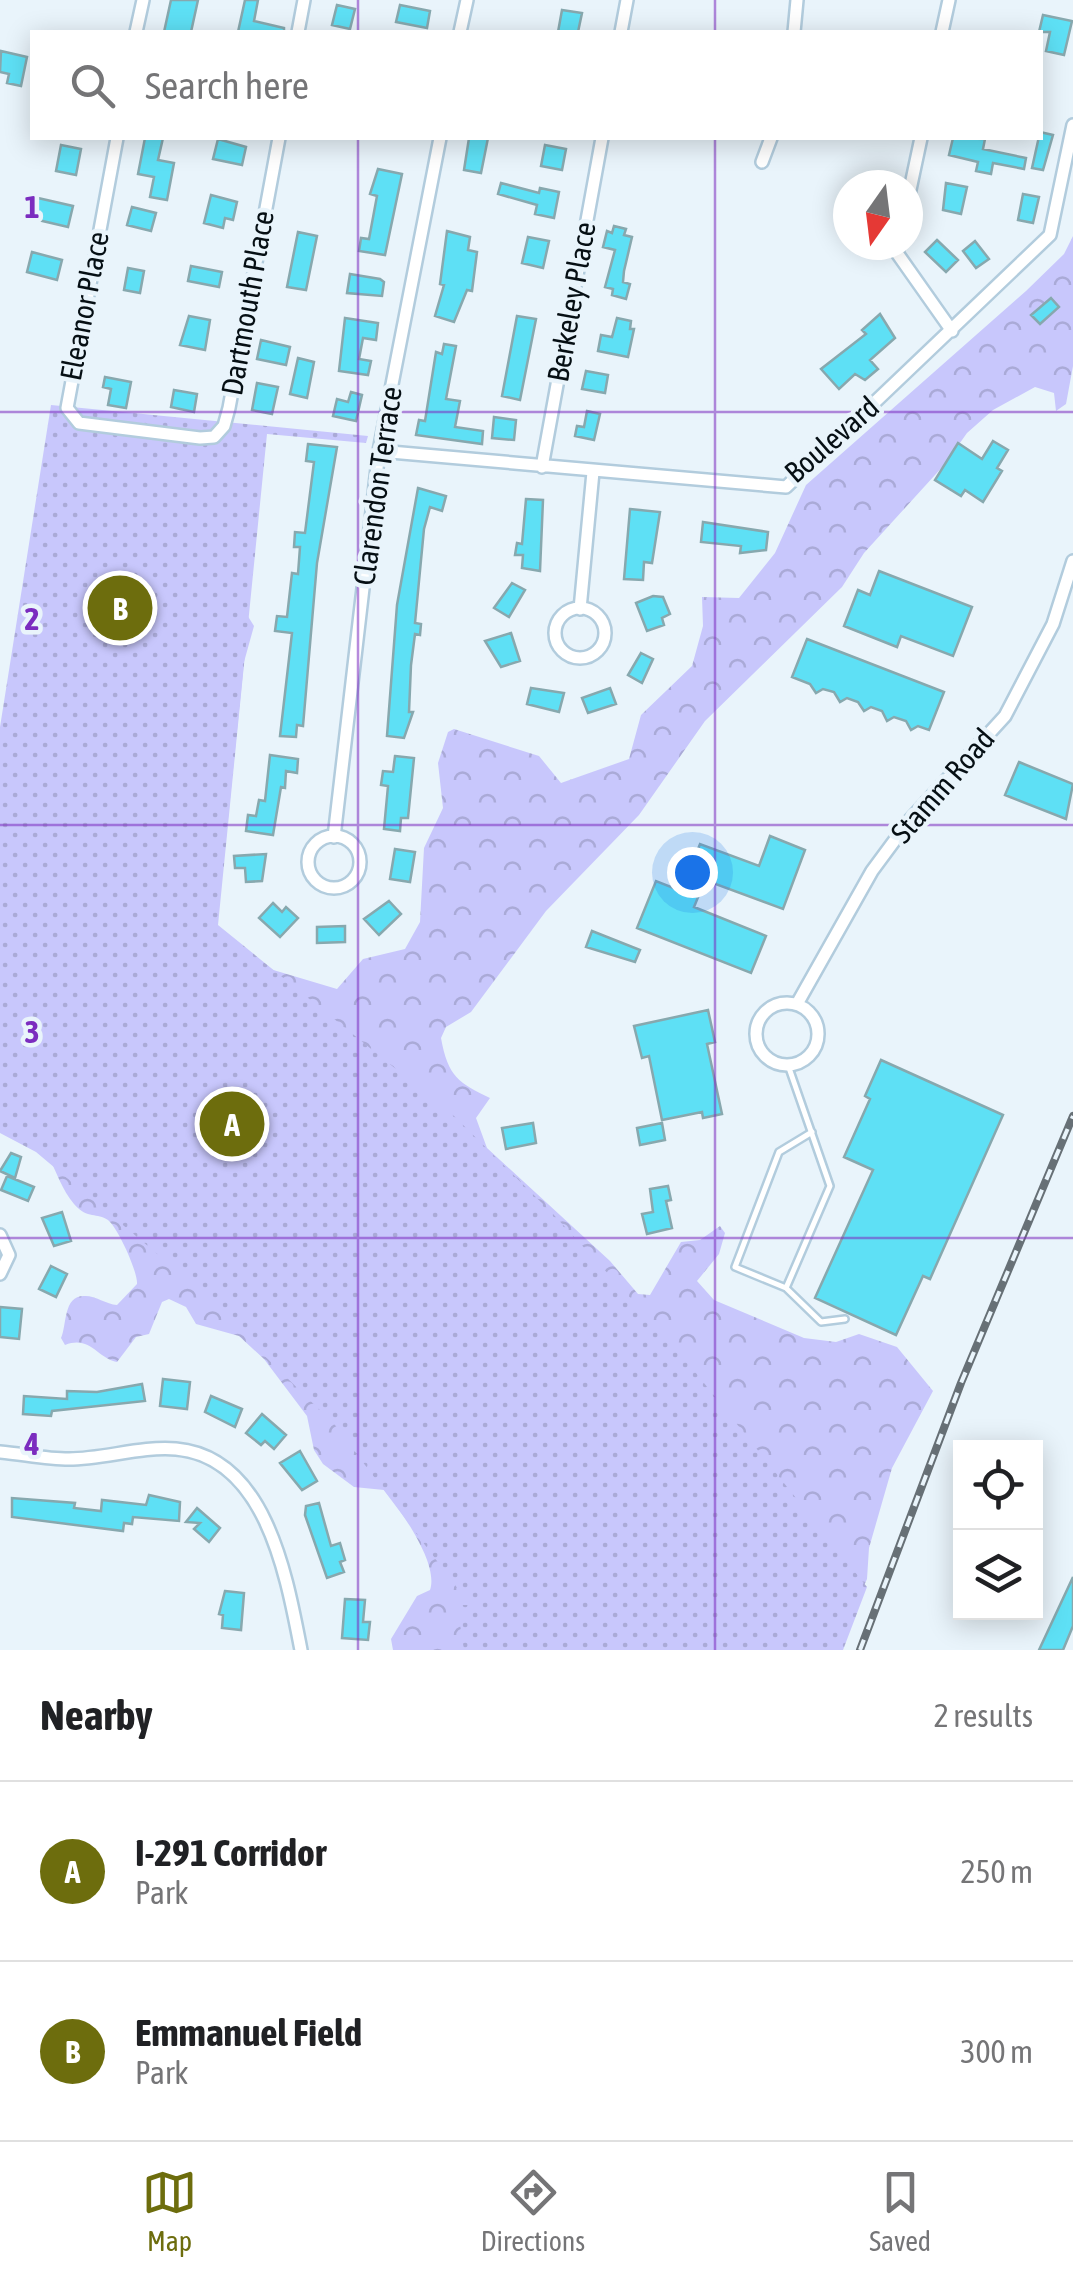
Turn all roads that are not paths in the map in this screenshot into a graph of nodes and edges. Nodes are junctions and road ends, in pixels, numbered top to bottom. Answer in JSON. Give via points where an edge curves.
{"nodes":[{"id":1,"x":142,"y":0,"type":"edge"},
{"id":2,"x":304,"y":0,"type":"edge"},
{"id":3,"x":467,"y":0,"type":"edge"},
{"id":4,"x":627,"y":0,"type":"edge"},
{"id":5,"x":797,"y":0,"type":"edge"},
{"id":6,"x":949,"y":0,"type":"edge"},
{"id":7,"x":136,"y":30,"type":"edge"},
{"id":8,"x":298,"y":30,"type":"edge"},
{"id":9,"x":460,"y":30,"type":"edge"},
{"id":10,"x":621,"y":30,"type":"edge"},
{"id":11,"x":794,"y":30,"type":"edge"},
{"id":12,"x":942,"y":30,"type":"edge"},
{"id":13,"x":1073,"y":125,"type":"edge"},
{"id":14,"x":116,"y":140,"type":"edge"},
{"id":15,"x":279,"y":140,"type":"edge"},
{"id":16,"x":440,"y":140,"type":"edge"},
{"id":17,"x":602,"y":140,"type":"edge"},
{"id":18,"x":771,"y":140,"type":"edge"},
{"id":19,"x":920,"y":140,"type":"edge"},
{"id":20,"x":762,"y":162,"type":"dead end"},
{"id":21,"x":914,"y":170,"type":"edge"},
{"id":22,"x":902,"y":260,"type":"edge"},
{"id":23,"x":952,"y":331,"type":"junction"},
{"id":24,"x":186,"y":437,"type":"joint"},
{"id":25,"x":379,"y":451,"type":"junction"},
{"id":26,"x":542,"y":467,"type":"junction"},
{"id":27,"x":593,"y":472,"type":"junction"},
{"id":28,"x":1073,"y":561,"type":"edge"},
{"id":29,"x":580,"y":609,"type":"junction"},
{"id":30,"x":334,"y":837,"type":"junction"},
{"id":31,"x":798,"y":1004,"type":"junction"},
{"id":32,"x":788,"y":1066,"type":"junction"},
{"id":33,"x":812,"y":1132,"type":"junction"},
{"id":34,"x":0,"y":1234,"type":"edge"},
{"id":35,"x":0,"y":1274,"type":"edge"},
{"id":36,"x":786,"y":1288,"type":"junction"},
{"id":37,"x":845,"y":1320,"type":"dead end"},
{"id":38,"x":0,"y":1452,"type":"edge"},
{"id":39,"x":301,"y":1650,"type":"edge"}],
"edges":[{"from":1,"to":7,"type":"street"},
{"from":2,"to":8,"type":"street"},
{"from":3,"to":9,"type":"street"},
{"from":4,"to":10,"type":"street"},
{"from":5,"to":11,"type":"street"},
{"from":6,"to":12,"type":"street"},
{"from":13,"to":23,"type":"street","name":"Boulevard","via":[[1050,234]]},
{"from":14,"to":24,"type":"street","name":"Eleanor Place","via":[[68,408],[79,423]]},
{"from":15,"to":24,"type":"street","name":"Dartmouth Place","via":[[224,426],[214,436]]},
{"from":16,"to":25,"type":"street","name":"Clarendon Terrace"},
{"from":17,"to":26,"type":"street","name":"Berkeley Place"},
{"from":18,"to":20,"type":"street"},
{"from":19,"to":21,"type":"street"},
{"from":22,"to":23,"type":"street"},
{"from":23,"to":27,"type":"street","name":"Boulevard","via":[[786,487]]},
{"from":25,"to":26,"type":"street","name":"Boulevard"},
{"from":25,"to":30,"type":"street","name":"Clarendon Terrace"},
{"from":26,"to":27,"type":"street","name":"Boulevard"},
{"from":27,"to":29,"type":"street"},
{"from":28,"to":31,"type":"street","name":"Stamm Road","via":[[1053,624],[1005,716],[872,871]]},
{"from":29,"to":29,"type":"street","via":[[600,618],[605,632],[601,646],[583,658],[569,656],[556,638],[561,618]]},
{"from":30,"to":30,"type":"street","name":"Clarendon Terrace","via":[[350,842],[359,857],[357,874],[337,888],[314,879],[308,864],[318,842]]},
{"from":31,"to":32,"type":"street","via":[[815,1021],[816,1045]]},
{"from":31,"to":32,"type":"street","via":[[773,1005],[757,1023],[765,1057]]},
{"from":32,"to":33,"type":"lane"},
{"from":33,"to":36,"type":"lane","via":[[830,1186]]},
{"from":33,"to":36,"type":"lane","via":[[779,1152],[734,1267]]},
{"from":34,"to":35,"type":"street","via":[[10,1256]]},
{"from":36,"to":37,"type":"lane","via":[[820,1322]]},
{"from":38,"to":39,"type":"street","via":[[68,1459],[182,1450],[236,1478],[265,1518]]}]}
